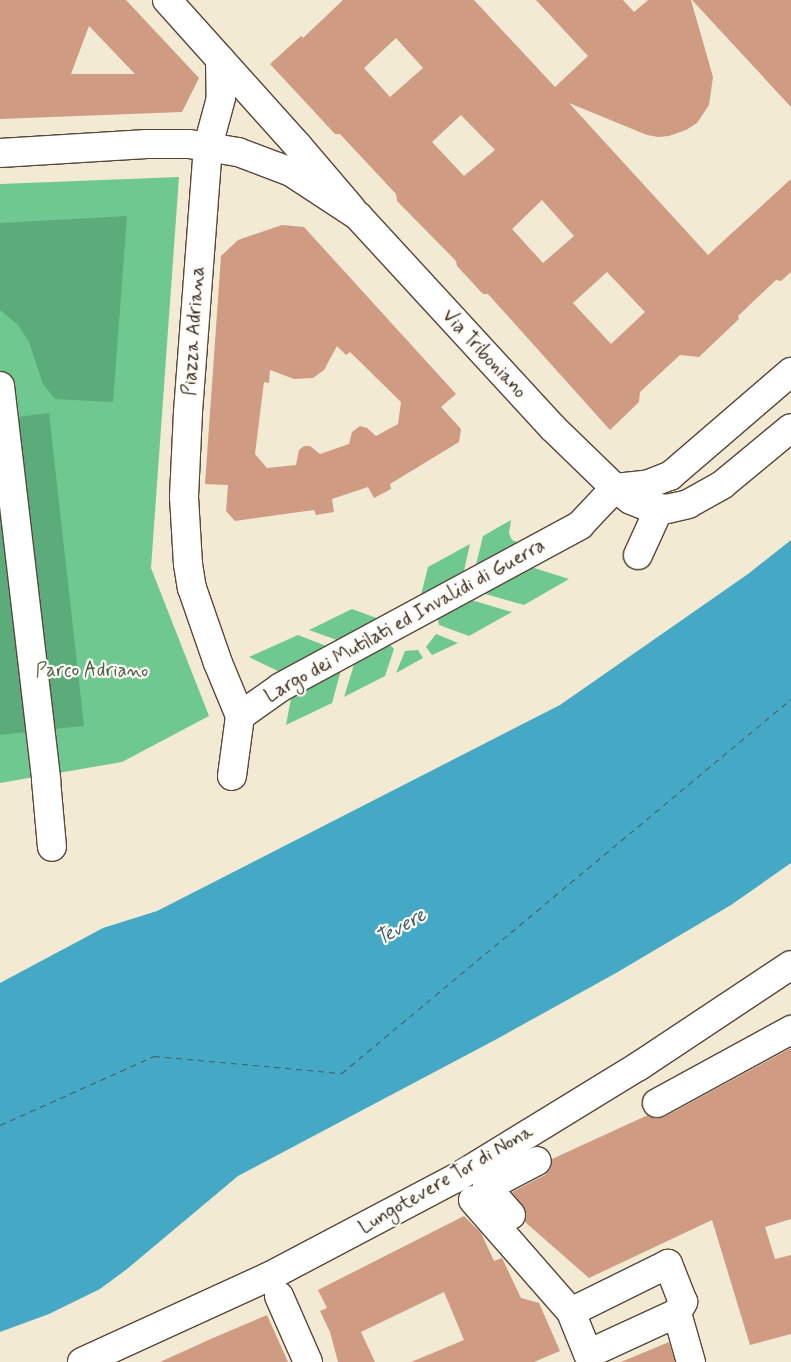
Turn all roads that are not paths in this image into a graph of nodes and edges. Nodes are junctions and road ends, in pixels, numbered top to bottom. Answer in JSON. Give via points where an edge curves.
{"nodes":[{"id":1,"x":167,"y":0,"type":"edge"},
{"id":2,"x":220,"y":59,"type":"junction"},
{"id":3,"x":208,"y":146,"type":"junction"},
{"id":4,"x":0,"y":153,"type":"edge"},
{"id":5,"x":358,"y":216,"type":"junction"},
{"id":6,"x":791,"y":372,"type":"edge"},
{"id":7,"x":1,"y":391,"type":"edge"},
{"id":8,"x":791,"y":428,"type":"edge"},
{"id":9,"x":615,"y":488,"type":"junction"},
{"id":10,"x":659,"y":509,"type":"junction"},
{"id":11,"x":638,"y":555,"type":"dead end"},
{"id":12,"x":240,"y":716,"type":"junction"},
{"id":13,"x":232,"y":776,"type":"dead end"},
{"id":14,"x":52,"y":847,"type":"dead end"},
{"id":15,"x":791,"y":965,"type":"edge"},
{"id":16,"x":791,"y":1030,"type":"edge"},
{"id":17,"x":657,"y":1103,"type":"dead end"},
{"id":18,"x":537,"y":1161,"type":"dead end"},
{"id":19,"x":279,"y":1296,"type":"dead end"},
{"id":20,"x":571,"y":1304,"type":"junction"},
{"id":21,"x":677,"y":1313,"type":"junction"},
{"id":22,"x":576,"y":1359,"type":"edge"},
{"id":23,"x":82,"y":1362,"type":"edge"},
{"id":24,"x":308,"y":1362,"type":"edge"},
{"id":25,"x":691,"y":1362,"type":"edge"}],
"edges":[{"from":1,"to":2,"type":"street","name":"Via Triboniano"},
{"from":2,"to":3,"type":"street","name":"Piazza Adriana","via":[[221,98]]},
{"from":2,"to":5,"type":"street","name":"Via Triboniano"},
{"from":3,"to":4,"type":"street","via":[[147,144]]},
{"from":3,"to":5,"type":"street","name":"Via Triboniano","via":[[244,153],[291,172]]},
{"from":3,"to":12,"type":"street","name":"Piazza Adriana","via":[[184,497],[192,588]]},
{"from":5,"to":9,"type":"street","name":"Via Triboniano","via":[[552,427]]},
{"from":6,"to":9,"type":"street","via":[[670,476],[646,485]]},
{"from":7,"to":14,"type":"street"},
{"from":8,"to":10,"type":"street","via":[[710,492],[688,504]]},
{"from":9,"to":10,"type":"street","name":"Via Triboniano","via":[[631,500]]},
{"from":9,"to":12,"type":"street","name":"Largo dei Mutilati ed Invalidi di Guerra","via":[[580,525],[281,686]]},
{"from":10,"to":11,"type":"street"},
{"from":12,"to":13,"type":"street"},
{"from":15,"to":23,"type":"street","name":"Lungotevere Tor di Nona","via":[[639,1066],[456,1178],[268,1277]]},
{"from":16,"to":17,"type":"street"},
{"from":18,"to":20,"type":"street","via":[[480,1193]]},
{"from":19,"to":24,"type":"street"},
{"from":20,"to":21,"type":"street","via":[[668,1264],[683,1302]]},
{"from":20,"to":22,"type":"street"},
{"from":21,"to":22,"type":"street"},
{"from":21,"to":25,"type":"street"}]}
